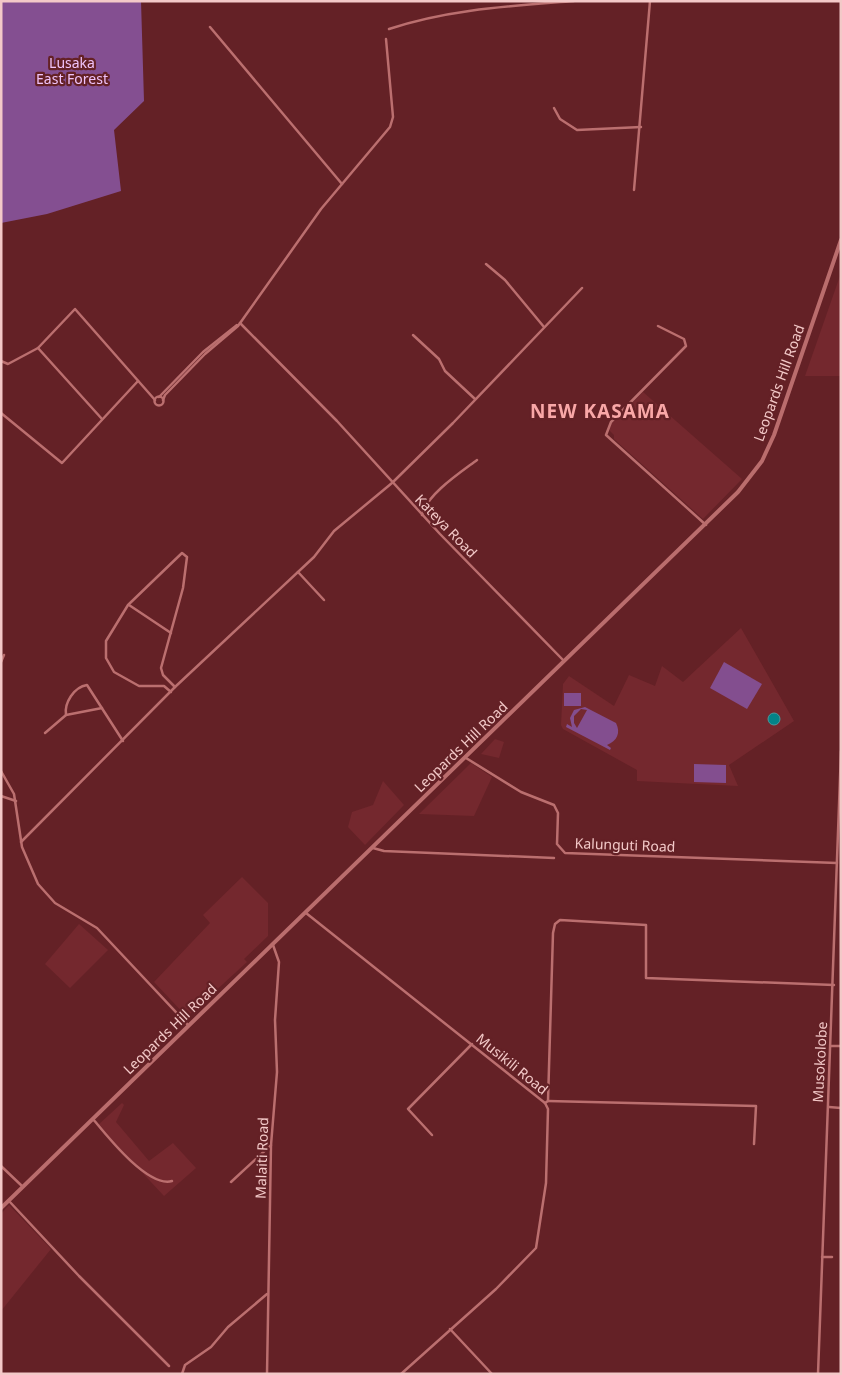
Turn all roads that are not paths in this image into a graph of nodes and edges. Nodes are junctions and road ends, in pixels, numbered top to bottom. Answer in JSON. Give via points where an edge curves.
{"nodes":[{"id":1,"x":510,"y":1,"type":"edge"},
{"id":2,"x":574,"y":1,"type":"edge"},
{"id":3,"x":650,"y":1,"type":"edge"},
{"id":4,"x":510,"y":6,"type":"junction"},
{"id":5,"x":210,"y":27,"type":"dead end"},
{"id":6,"x":389,"y":29,"type":"dead end"},
{"id":7,"x":386,"y":39,"type":"dead end"},
{"id":8,"x":554,"y":108,"type":"dead end"},
{"id":9,"x":641,"y":127,"type":"junction"},
{"id":10,"x":342,"y":184,"type":"junction"},
{"id":11,"x":634,"y":190,"type":"dead end"},
{"id":12,"x":841,"y":240,"type":"edge"},
{"id":13,"x":486,"y":264,"type":"dead end"},
{"id":14,"x":582,"y":288,"type":"dead end"},
{"id":15,"x":239,"y":324,"type":"junction"},
{"id":16,"x":658,"y":326,"type":"dead end"},
{"id":17,"x":544,"y":327,"type":"junction"},
{"id":18,"x":413,"y":335,"type":"dead end"},
{"id":19,"x":38,"y":348,"type":"junction"},
{"id":20,"x":1,"y":361,"type":"edge"},
{"id":21,"x":138,"y":381,"type":"junction"},
{"id":22,"x":159,"y":397,"type":"junction"},
{"id":23,"x":475,"y":399,"type":"junction"},
{"id":24,"x":155,"y":400,"type":"junction"},
{"id":25,"x":163,"y":400,"type":"junction"},
{"id":26,"x":1,"y":413,"type":"edge"},
{"id":27,"x":102,"y":419,"type":"junction"},
{"id":28,"x":477,"y":460,"type":"dead end"},
{"id":29,"x":392,"y":483,"type":"junction"},
{"id":30,"x":422,"y":515,"type":"junction"},
{"id":31,"x":706,"y":525,"type":"junction"},
{"id":32,"x":298,"y":572,"type":"junction"},
{"id":33,"x":324,"y":600,"type":"dead end"},
{"id":34,"x":128,"y":605,"type":"junction"},
{"id":35,"x":171,"y":634,"type":"junction"},
{"id":36,"x":4,"y":655,"type":"dead end"},
{"id":37,"x":1,"y":662,"type":"edge"},
{"id":38,"x":565,"y":662,"type":"junction"},
{"id":39,"x":175,"y":688,"type":"junction"},
{"id":40,"x":171,"y":692,"type":"junction"},
{"id":41,"x":102,"y":708,"type":"junction"},
{"id":42,"x":66,"y":716,"type":"junction"},
{"id":43,"x":46,"y":733,"type":"dead end"},
{"id":44,"x":123,"y":741,"type":"junction"},
{"id":45,"x":841,"y":751,"type":"edge"},
{"id":46,"x":841,"y":755,"type":"edge"},
{"id":47,"x":466,"y":758,"type":"junction"},
{"id":48,"x":1,"y":771,"type":"edge"},
{"id":49,"x":1,"y":796,"type":"edge"},
{"id":50,"x":16,"y":801,"type":"junction"},
{"id":51,"x":21,"y":842,"type":"junction"},
{"id":52,"x":373,"y":848,"type":"junction"},
{"id":53,"x":554,"y":858,"type":"dead end"},
{"id":54,"x":839,"y":865,"type":"edge"},
{"id":55,"x":306,"y":913,"type":"junction"},
{"id":56,"x":273,"y":945,"type":"junction"},
{"id":57,"x":834,"y":985,"type":"junction"},
{"id":58,"x":189,"y":1026,"type":"junction"},
{"id":59,"x":472,"y":1044,"type":"junction"},
{"id":60,"x":831,"y":1046,"type":"junction"},
{"id":61,"x":841,"y":1046,"type":"edge"},
{"id":62,"x":548,"y":1100,"type":"junction"},
{"id":63,"x":544,"y":1103,"type":"junction"},
{"id":64,"x":828,"y":1107,"type":"junction"},
{"id":65,"x":841,"y":1108,"type":"edge"},
{"id":66,"x":93,"y":1119,"type":"junction"},
{"id":67,"x":432,"y":1135,"type":"dead end"},
{"id":68,"x":754,"y":1144,"type":"dead end"},
{"id":69,"x":271,"y":1145,"type":"junction"},
{"id":70,"x":1,"y":1166,"type":"edge"},
{"id":71,"x":172,"y":1181,"type":"dead end"},
{"id":72,"x":231,"y":1182,"type":"dead end"},
{"id":73,"x":23,"y":1188,"type":"junction"},
{"id":74,"x":9,"y":1201,"type":"junction"},
{"id":75,"x":1,"y":1208,"type":"edge"},
{"id":76,"x":822,"y":1257,"type":"junction"},
{"id":77,"x":832,"y":1257,"type":"dead end"},
{"id":78,"x":267,"y":1294,"type":"junction"},
{"id":79,"x":450,"y":1329,"type":"junction"},
{"id":80,"x":169,"y":1366,"type":"dead end"},
{"id":81,"x":182,"y":1374,"type":"edge"},
{"id":82,"x":267,"y":1374,"type":"edge"},
{"id":83,"x":401,"y":1374,"type":"edge"},
{"id":84,"x":492,"y":1374,"type":"edge"},
{"id":85,"x":818,"y":1374,"type":"edge"}],
"edges":[{"from":1,"to":4,"type":"street"},
{"from":2,"to":4,"type":"street"},
{"from":3,"to":9,"type":"street"},
{"from":4,"to":6,"type":"street","via":[[450,14]]},
{"from":5,"to":10,"type":"street"},
{"from":7,"to":10,"type":"street","via":[[392,122]]},
{"from":8,"to":9,"type":"street","via":[[560,119],[577,130]]},
{"from":9,"to":11,"type":"street"},
{"from":10,"to":15,"type":"street","via":[[274,272]]},
{"from":12,"to":31,"type":"main road","name":"Leopards Hill Road","via":[[769,448],[738,492]]},
{"from":13,"to":17,"type":"street","via":[[511,287]]},
{"from":14,"to":17,"type":"street"},
{"from":15,"to":22,"type":"street","via":[[203,352]]},
{"from":15,"to":25,"type":"street","via":[[205,354]]},
{"from":15,"to":29,"type":"street","name":"Kateya Road","via":[[317,400]]},
{"from":16,"to":31,"type":"street","via":[[684,339],[686,346],[611,422],[606,435]]},
{"from":17,"to":23,"type":"street"},
{"from":18,"to":23,"type":"street"},
{"from":19,"to":20,"type":"street","via":[[8,364]]},
{"from":19,"to":21,"type":"street","via":[[75,309]]},
{"from":19,"to":27,"type":"street"},
{"from":21,"to":24,"type":"street"},
{"from":21,"to":27,"type":"street"},
{"from":22,"to":24,"type":"street"},
{"from":22,"to":25,"type":"street"},
{"from":23,"to":29,"type":"street"},
{"from":24,"to":25,"type":"street","via":[[158,406]]},
{"from":26,"to":27,"type":"street","via":[[62,463]]},
{"from":28,"to":30,"type":"street","via":[[437,492],[424,506]]},
{"from":29,"to":30,"type":"street","name":"Kateya Road"},
{"from":29,"to":32,"type":"street","via":[[334,531]]},
{"from":30,"to":38,"type":"street","name":"Kateya Road"},
{"from":31,"to":38,"type":"main road","name":"Leopards Hill Road"},
{"from":32,"to":33,"type":"street"},
{"from":32,"to":39,"type":"street"},
{"from":34,"to":35,"type":"street"},
{"from":34,"to":35,"type":"street","via":[[169,564],[182,553],[186,555]]},
{"from":34,"to":40,"type":"street","via":[[106,637],[108,664],[114,672],[136,685],[164,686]]},
{"from":35,"to":39,"type":"street","via":[[161,668]]},
{"from":36,"to":37,"type":"street"},
{"from":38,"to":47,"type":"main road","name":"Leopards Hill Road"},
{"from":39,"to":40,"type":"street"},
{"from":40,"to":44,"type":"street"},
{"from":41,"to":42,"type":"street"},
{"from":41,"to":42,"type":"street","via":[[85,685],[71,697],[66,706]]},
{"from":41,"to":44,"type":"street"},
{"from":42,"to":43,"type":"street"},
{"from":44,"to":51,"type":"street"},
{"from":45,"to":46,"type":"street","name":"Musokolobe"},
{"from":46,"to":54,"type":"street","name":"Musokolobe"},
{"from":47,"to":52,"type":"main road","name":"Leopards Hill Road"},
{"from":47,"to":54,"type":"street","name":"Kalunguti Road","via":[[515,788],[554,805],[558,813],[558,844],[565,853]]},
{"from":48,"to":50,"type":"street"},
{"from":49,"to":50,"type":"street"},
{"from":50,"to":51,"type":"street"},
{"from":51,"to":58,"type":"street","via":[[35,878],[46,895],[97,928]]},
{"from":52,"to":53,"type":"street"},
{"from":52,"to":55,"type":"main road","name":"Leopards Hill Road"},
{"from":54,"to":57,"type":"street","name":"Musokolobe"},
{"from":55,"to":56,"type":"main road","name":"Leopards Hill Road"},
{"from":55,"to":59,"type":"street","name":"Musikili Road"},
{"from":56,"to":58,"type":"main road","name":"Leopards Hill Road"},
{"from":56,"to":69,"type":"street","name":"Malaiti Road","via":[[280,962]]},
{"from":57,"to":60,"type":"street","name":"Musokolobe"},
{"from":57,"to":62,"type":"street","via":[[646,978],[646,925],[560,920],[555,924],[553,933]]},
{"from":58,"to":66,"type":"main road","name":"Leopards Hill Road"},
{"from":59,"to":63,"type":"street","name":"Musikili Road"},
{"from":59,"to":67,"type":"street","via":[[408,1109]]},
{"from":60,"to":61,"type":"street"},
{"from":60,"to":64,"type":"street","name":"Musokolobe"},
{"from":62,"to":63,"type":"street"},
{"from":62,"to":68,"type":"street","via":[[756,1106]]},
{"from":63,"to":79,"type":"street","name":"Musikili Road","via":[[548,1109],[548,1158],[538,1245],[527,1259]]},
{"from":64,"to":65,"type":"street"},
{"from":64,"to":76,"type":"street","name":"Musokolobe"},
{"from":66,"to":71,"type":"street","via":[[140,1169],[160,1182]]},
{"from":66,"to":73,"type":"main road","name":"Leopards Hill Road"},
{"from":69,"to":72,"type":"street"},
{"from":69,"to":78,"type":"street","name":"Malaiti Road"},
{"from":70,"to":73,"type":"street"},
{"from":73,"to":74,"type":"main road","name":"Leopards Hill Road"},
{"from":74,"to":75,"type":"main road","name":"Leopards Hill Road"},
{"from":74,"to":80,"type":"street"},
{"from":76,"to":77,"type":"street"},
{"from":76,"to":85,"type":"street","name":"Musokolobe"},
{"from":78,"to":81,"type":"street","via":[[211,1347],[185,1366]]},
{"from":78,"to":82,"type":"street","name":"Malaiti Road"},
{"from":79,"to":83,"type":"street","name":"Musikili Road"},
{"from":79,"to":84,"type":"street"}]}
